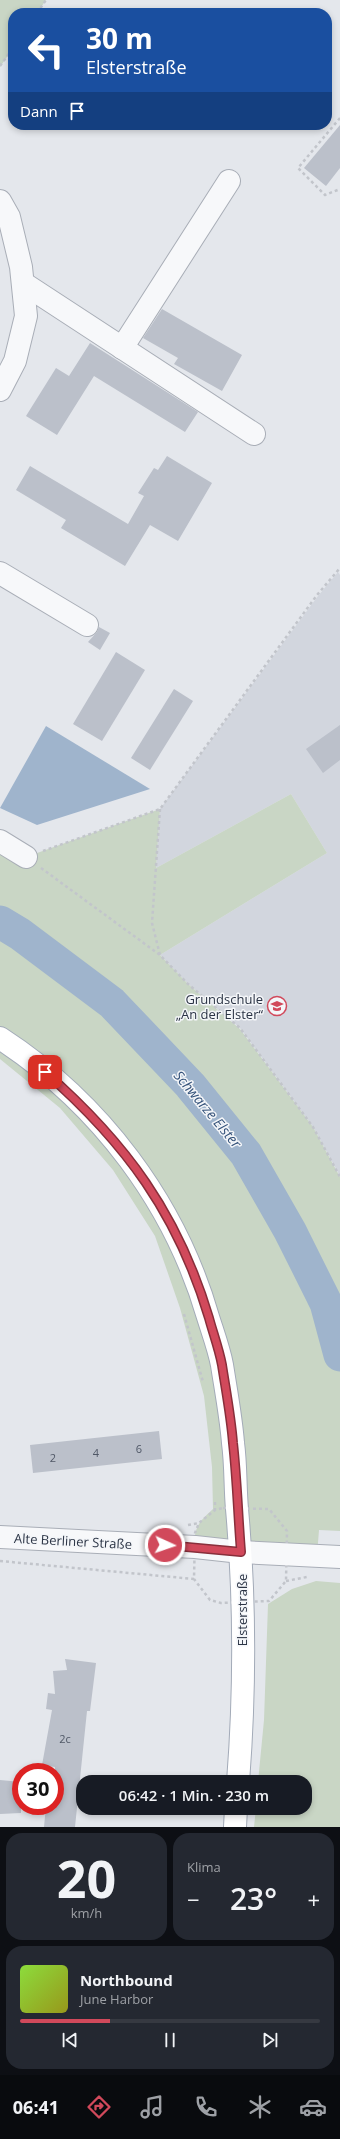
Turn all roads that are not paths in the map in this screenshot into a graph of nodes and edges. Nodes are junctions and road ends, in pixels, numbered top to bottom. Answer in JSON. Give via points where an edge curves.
{"nodes":[{"id":1,"x":229,"y":180,"type":"dead end"},
{"id":2,"x":0,"y":201,"type":"edge"},
{"id":3,"x":23,"y":283,"type":"junction"},
{"id":4,"x":122,"y":348,"type":"junction"},
{"id":5,"x":0,"y":390,"type":"edge"},
{"id":6,"x":254,"y":434,"type":"dead end"},
{"id":7,"x":0,"y":573,"type":"edge"},
{"id":8,"x":87,"y":625,"type":"dead end"},
{"id":9,"x":0,"y":841,"type":"edge"},
{"id":10,"x":26,"y":857,"type":"road end"},
{"id":11,"x":0,"y":1038,"type":"edge"},
{"id":12,"x":0,"y":1537,"type":"edge"},
{"id":13,"x":241,"y":1552,"type":"junction"},
{"id":14,"x":340,"y":1557,"type":"edge"},
{"id":15,"x":239,"y":1775,"type":"edge"},
{"id":16,"x":236,"y":1815,"type":"edge"},
{"id":17,"x":235,"y":1827,"type":"edge"}],
"edges":[{"from":1,"to":4,"type":"street"},
{"from":2,"to":3,"type":"street","via":[[9,217]]},
{"from":3,"to":4,"type":"street"},
{"from":3,"to":5,"type":"street","via":[[26,316],[15,361]]},
{"from":4,"to":6,"type":"street"},
{"from":7,"to":8,"type":"street"},
{"from":9,"to":10,"type":"street"},
{"from":11,"to":13,"type":"main road","name":"Elsterstraße","via":[[36,1064],[113,1138],[136,1166],[188,1259],[202,1295],[221,1364],[233,1443]]},
{"from":12,"to":13,"type":"street","name":"Alte Berliner Straße","via":[[195,1547]]},
{"from":13,"to":14,"type":"street","name":"Alte Berliner Straße"},
{"from":13,"to":15,"type":"main road","name":"Elsterstraße","via":[[242,1727]]},
{"from":16,"to":17,"type":"main road"}]}
